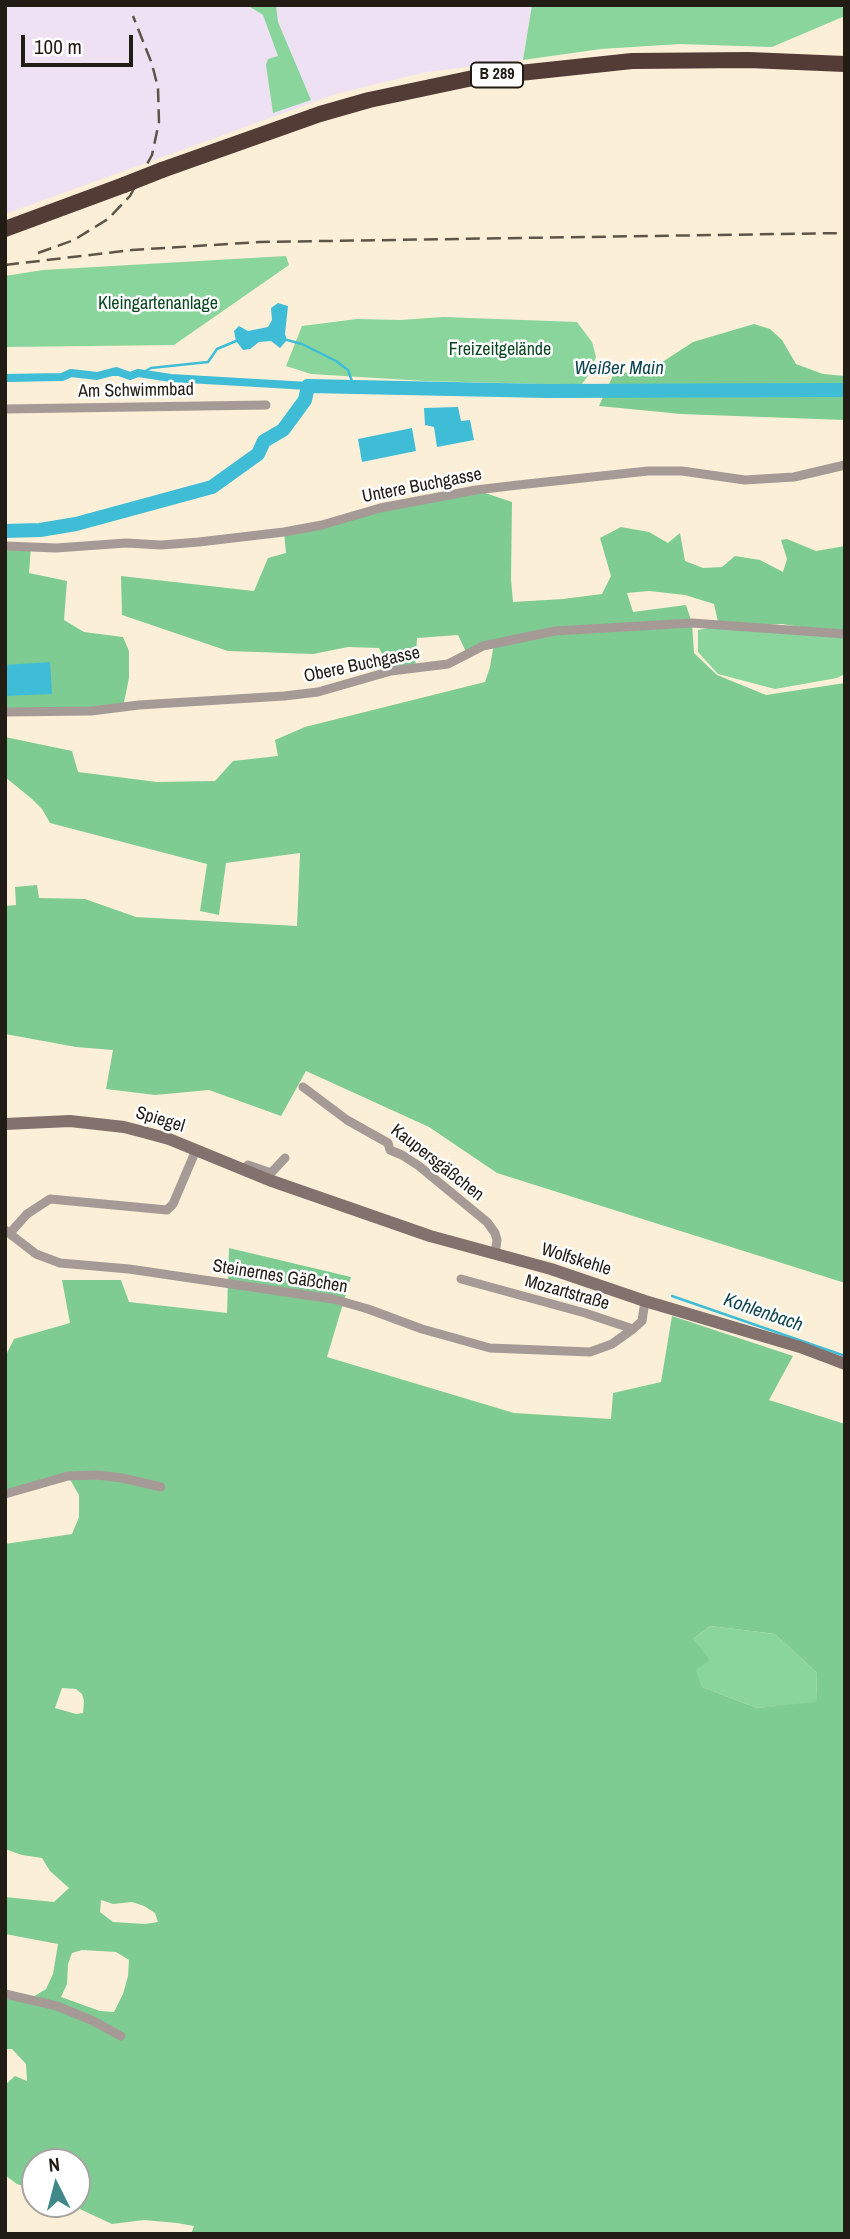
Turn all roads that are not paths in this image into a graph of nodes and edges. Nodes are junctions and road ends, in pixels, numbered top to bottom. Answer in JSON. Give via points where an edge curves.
{"nodes":[{"id":1,"x":845,"y":64,"type":"edge"},
{"id":2,"x":5,"y":229,"type":"edge"},
{"id":3,"x":266,"y":405,"type":"dead end"},
{"id":4,"x":5,"y":409,"type":"edge"},
{"id":5,"x":845,"y":465,"type":"edge"},
{"id":6,"x":5,"y":546,"type":"edge"},
{"id":7,"x":845,"y":634,"type":"edge"},
{"id":8,"x":5,"y":712,"type":"edge"},
{"id":9,"x":303,"y":1087,"type":"dead end"},
{"id":10,"x":5,"y":1124,"type":"edge"},
{"id":11,"x":196,"y":1150,"type":"junction"},
{"id":12,"x":285,"y":1158,"type":"dead end"},
{"id":13,"x":244,"y":1170,"type":"junction"},
{"id":14,"x":297,"y":1190,"type":"joint"},
{"id":15,"x":8,"y":1232,"type":"edge"},
{"id":16,"x":495,"y":1254,"type":"junction"},
{"id":17,"x":461,"y":1279,"type":"dead end"},
{"id":18,"x":645,"y":1301,"type":"junction"},
{"id":19,"x":633,"y":1329,"type":"junction"},
{"id":20,"x":845,"y":1364,"type":"edge"},
{"id":21,"x":161,"y":1487,"type":"dead end"},
{"id":22,"x":5,"y":1494,"type":"edge"},
{"id":23,"x":5,"y":1994,"type":"edge"},
{"id":24,"x":121,"y":2036,"type":"dead end"}],
"edges":[{"from":1,"to":2,"type":"highway","number":"B 289","bridge":true,"via":[[632,61],[473,78],[320,114]]},
{"from":3,"to":4,"type":"street","name":"Am Schwimmbad"},
{"from":5,"to":6,"type":"street","name":"Untere Buchgasse","via":[[793,477],[745,481],[649,471],[476,490],[380,508],[322,525],[199,542]]},
{"from":7,"to":8,"type":"street","name":"Obere Buchgasse","via":[[692,623],[555,631],[483,646],[448,664],[391,671],[318,692],[91,712]]},
{"from":9,"to":16,"type":"street","name":"Kaupersgäßchen","via":[[388,1143],[390,1150],[419,1166],[487,1223],[495,1233]]},
{"from":10,"to":11,"type":"street","name":"Spiegel","via":[[70,1121],[111,1125]]},
{"from":11,"to":13,"type":"street","name":"Spiegel"},
{"from":11,"to":15,"type":"street","via":[[167,1210],[50,1199]]},
{"from":12,"to":13,"type":"street","via":[[271,1173],[248,1165]]},
{"from":13,"to":14,"type":"street","name":"Spiegel"},
{"from":14,"to":16,"type":"street","name":"Wolfskehle"},
{"from":15,"to":19,"type":"street","name":"Steinernes Gäßchen","via":[[36,1254],[60,1264],[129,1269],[333,1299],[490,1348],[590,1352]]},
{"from":16,"to":18,"type":"street","name":"Wolfskehle"},
{"from":17,"to":19,"type":"street","name":"Mozartstraße"},
{"from":18,"to":19,"type":"street","via":[[642,1321]]},
{"from":18,"to":20,"type":"street","name":"Wolfskehle"},
{"from":21,"to":22,"type":"street","via":[[97,1475],[68,1476]]},
{"from":23,"to":24,"type":"street","via":[[57,2006]]}]}
